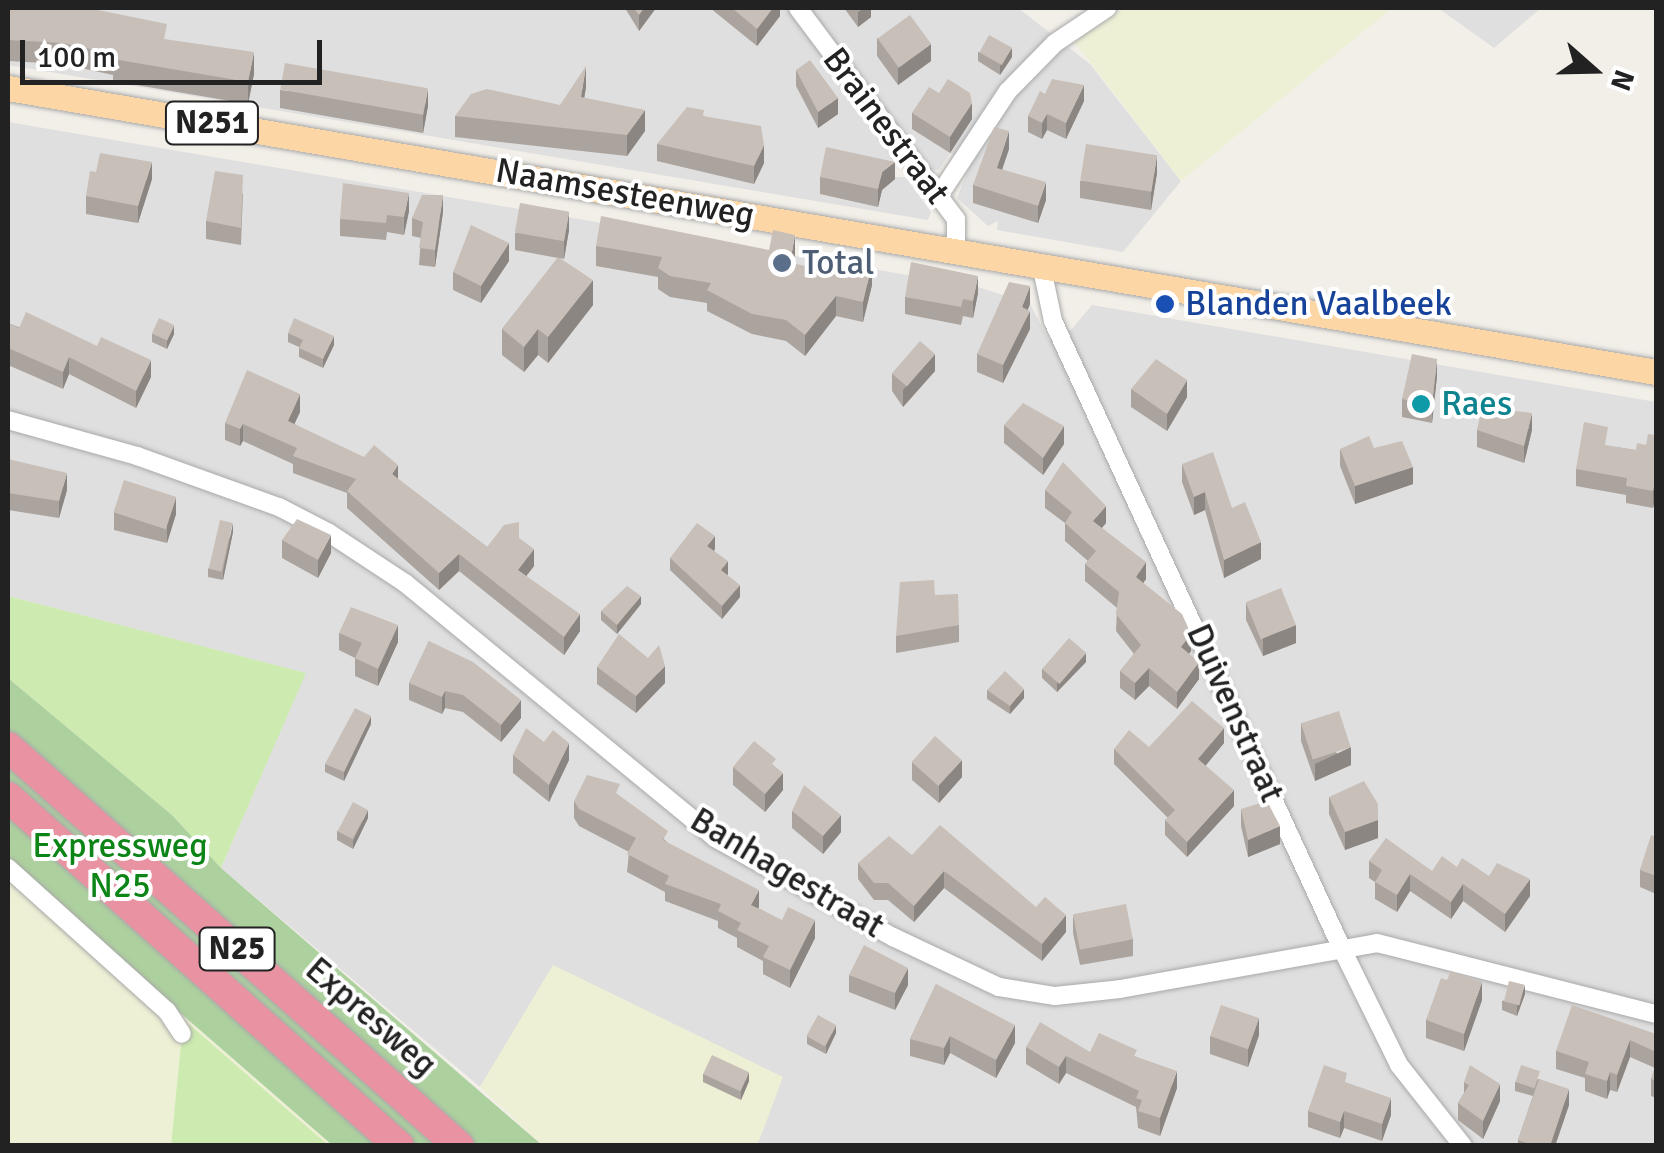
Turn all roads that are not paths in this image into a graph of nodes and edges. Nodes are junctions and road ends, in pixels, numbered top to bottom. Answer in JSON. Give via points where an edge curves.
{"nodes":[{"id":1,"x":798,"y":8,"type":"edge"},
{"id":2,"x":1107,"y":8,"type":"edge"},
{"id":3,"x":8,"y":88,"type":"edge"},
{"id":4,"x":938,"y":197,"type":"junction"},
{"id":5,"x":956,"y":249,"type":"junction"},
{"id":6,"x":1041,"y":264,"type":"junction"},
{"id":7,"x":1656,"y":372,"type":"edge"},
{"id":8,"x":8,"y":420,"type":"edge"},
{"id":9,"x":8,"y":747,"type":"edge"},
{"id":10,"x":8,"y":798,"type":"edge"},
{"id":11,"x":8,"y":868,"type":"edge"},
{"id":12,"x":1341,"y":947,"type":"junction"},
{"id":13,"x":1656,"y":1014,"type":"edge"},
{"id":14,"x":182,"y":1034,"type":"dead end"},
{"id":15,"x":399,"y":1146,"type":"edge"},
{"id":16,"x":459,"y":1146,"type":"edge"},
{"id":17,"x":1463,"y":1146,"type":"edge"}],
"edges":[{"from":1,"to":4,"type":"street","name":"Brainestraat"},
{"from":2,"to":4,"type":"street","via":[[1055,43],[1008,91]]},
{"from":3,"to":5,"type":"main road","name":"Naamsesteenweg","number":"N251"},
{"from":4,"to":5,"type":"street","name":"Brainestraat","via":[[958,225]]},
{"from":5,"to":6,"type":"main road","name":"Naamsesteenweg","number":"N251"},
{"from":6,"to":7,"type":"main road","name":"Naamsesteenweg","number":"N251"},
{"from":6,"to":12,"type":"street","name":"Duivenstraat","via":[[1053,322]]},
{"from":8,"to":12,"type":"street","name":"Banhagestraat","via":[[154,462],[279,507],[329,533],[405,583],[715,838],[998,987],[1055,996],[1120,989]]},
{"from":9,"to":16,"type":"highway","name":"Expresweg","number":"N25"},
{"from":10,"to":15,"type":"highway","number":"N25"},
{"from":11,"to":14,"type":"street","via":[[167,1011]]},
{"from":12,"to":13,"type":"street","name":"Banhagestraat","via":[[1377,943]]},
{"from":12,"to":17,"type":"street","name":"Duivenstraat","via":[[1399,1065]]}]}
